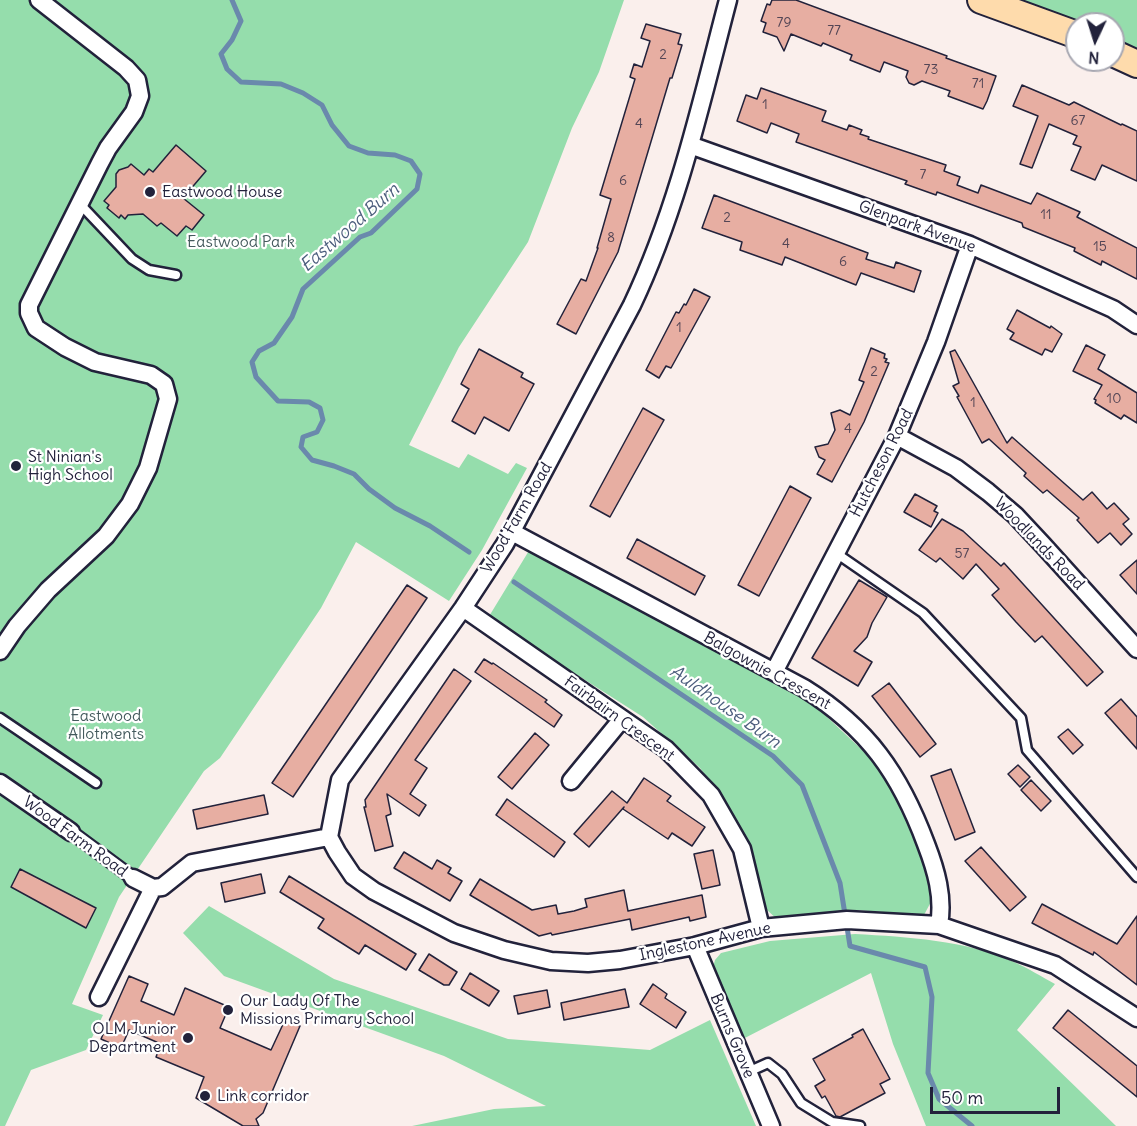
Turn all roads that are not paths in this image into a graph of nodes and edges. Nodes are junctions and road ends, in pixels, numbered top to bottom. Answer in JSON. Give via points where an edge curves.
{"nodes":[{"id":1,"x":39,"y":0,"type":"edge"},
{"id":2,"x":728,"y":0,"type":"edge"},
{"id":3,"x":995,"y":2,"type":"edge"},
{"id":4,"x":1065,"y":30,"type":"edge"},
{"id":5,"x":690,"y":146,"type":"junction"},
{"id":6,"x":78,"y":202,"type":"junction"},
{"id":7,"x":970,"y":245,"type":"junction"},
{"id":8,"x":176,"y":275,"type":"dead end"},
{"id":9,"x":1137,"y":325,"type":"edge"},
{"id":10,"x":897,"y":436,"type":"junction"},
{"id":11,"x":512,"y":532,"type":"junction"},
{"id":12,"x":836,"y":553,"type":"junction"},
{"id":13,"x":463,"y":608,"type":"junction"},
{"id":14,"x":1137,"y":649,"type":"edge"},
{"id":15,"x":0,"y":650,"type":"edge"},
{"id":16,"x":774,"y":672,"type":"junction"},
{"id":17,"x":0,"y":718,"type":"edge"},
{"id":18,"x":622,"y":719,"type":"junction"},
{"id":19,"x":571,"y":781,"type":"dead end"},
{"id":20,"x":0,"y":783,"type":"edge"},
{"id":21,"x":96,"y":783,"type":"dead end"},
{"id":22,"x":71,"y":832,"type":"joint"},
{"id":23,"x":329,"y":837,"type":"junction"},
{"id":24,"x":1137,"y":877,"type":"edge"},
{"id":25,"x":132,"y":878,"type":"joint"},
{"id":26,"x":153,"y":888,"type":"junction"},
{"id":27,"x":939,"y":925,"type":"junction"},
{"id":28,"x":761,"y":928,"type":"junction"},
{"id":29,"x":695,"y":946,"type":"junction"},
{"id":30,"x":99,"y":997,"type":"dead end"},
{"id":31,"x":1137,"y":1018,"type":"edge"},
{"id":32,"x":748,"y":1072,"type":"junction"},
{"id":33,"x":771,"y":1126,"type":"edge"},
{"id":34,"x":860,"y":1126,"type":"edge"}],
"edges":[{"from":1,"to":6,"type":"street","via":[[137,80],[140,96],[134,112],[108,148]]},
{"from":2,"to":5,"type":"street","name":"Wood Farm Road"},
{"from":3,"to":4,"type":"main road"},
{"from":5,"to":7,"type":"street","name":"Glenpark Avenue"},
{"from":5,"to":11,"type":"street","name":"Wood Farm Road","via":[[649,269]]},
{"from":6,"to":8,"type":"lane","via":[[132,259],[148,270]]},
{"from":6,"to":15,"type":"street","via":[[29,305],[32,321],[36,328],[94,362],[151,375],[164,384],[168,399],[148,468],[130,504],[106,536],[48,590]]},
{"from":7,"to":9,"type":"street","name":"Glenpark Avenue","via":[[1113,309]]},
{"from":7,"to":10,"type":"street","name":"Hutcheson Road"},
{"from":10,"to":12,"type":"street","name":"Hutcheson Road"},
{"from":10,"to":14,"type":"street","name":"Woodlands Road","via":[[956,468],[997,500]]},
{"from":11,"to":13,"type":"street","name":"Wood Farm Road"},
{"from":11,"to":16,"type":"street","name":"Balgownie Crescent"},
{"from":12,"to":16,"type":"street","name":"Hutcheson Road"},
{"from":12,"to":24,"type":"lane","via":[[923,613],[1022,718],[1027,750]]},
{"from":13,"to":18,"type":"street","name":"Fairbairn Crescent"},
{"from":13,"to":23,"type":"street","name":"Wood Farm Road","via":[[340,780]]},
{"from":16,"to":27,"type":"street","name":"Balgownie Crescent","via":[[829,704],[882,758],[915,814],[936,870]]},
{"from":17,"to":21,"type":"lane"},
{"from":18,"to":19,"type":"street"},
{"from":18,"to":28,"type":"street","name":"Fairbairn Crescent","via":[[666,749],[711,795],[742,849]]},
{"from":20,"to":22,"type":"street","name":"Wood Farm Road"},
{"from":22,"to":25,"type":"street","name":"Wood Farm Road"},
{"from":23,"to":26,"type":"street","via":[[192,864],[162,887]]},
{"from":23,"to":29,"type":"street","name":"Inglestone Avenue","via":[[353,876],[374,891],[454,933],[504,950],[551,961],[588,963]]},
{"from":25,"to":26,"type":"street","name":"Wood Farm Road"},
{"from":26,"to":30,"type":"street"},
{"from":27,"to":28,"type":"street","name":"Inglestone Avenue","via":[[847,920]]},
{"from":27,"to":31,"type":"street","name":"Inglestone Avenue","via":[[1055,965]]},
{"from":28,"to":29,"type":"street","name":"Inglestone Avenue"},
{"from":29,"to":32,"type":"street","name":"Burns Grove"},
{"from":32,"to":33,"type":"street","name":"Burns Grove"},
{"from":32,"to":34,"type":"lane","via":[[768,1063],[782,1074],[801,1103],[832,1122]]}]}
